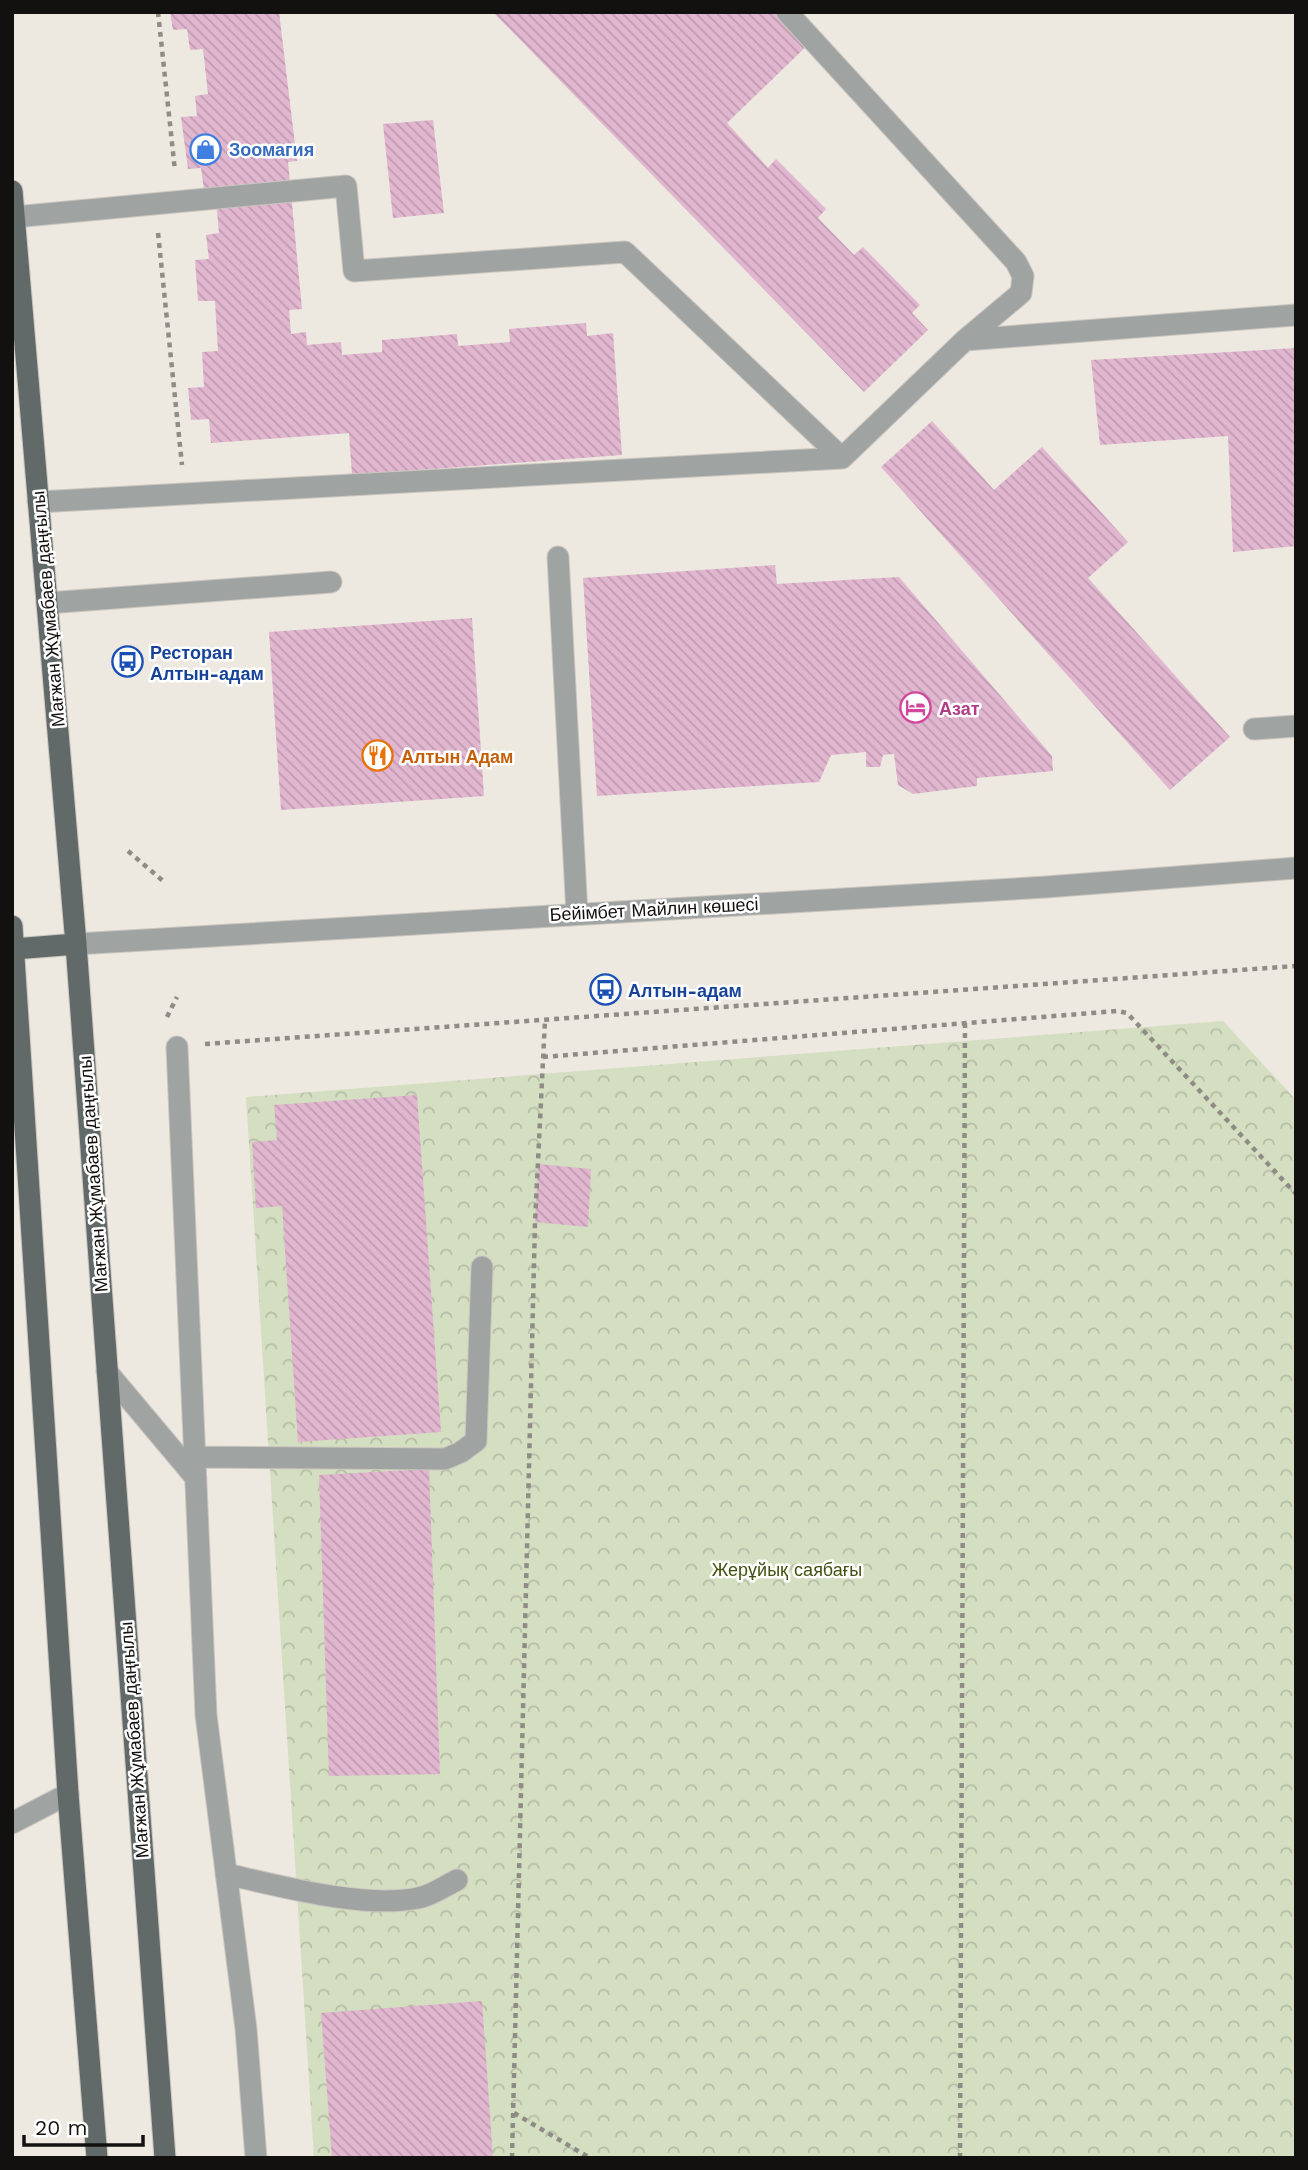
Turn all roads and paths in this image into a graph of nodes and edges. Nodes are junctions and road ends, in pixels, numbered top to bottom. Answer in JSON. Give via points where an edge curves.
{"nodes":[{"id":1,"x":158,"y":12,"type":"edge"},
{"id":2,"x":787,"y":12,"type":"edge"},
{"id":3,"x":12,"y":191,"type":"edge"},
{"id":4,"x":178,"y":202,"type":"junction"},
{"id":5,"x":15,"y":217,"type":"junction"},
{"id":6,"x":1296,"y":315,"type":"edge"},
{"id":7,"x":965,"y":340,"type":"junction"},
{"id":8,"x":842,"y":458,"type":"junction"},
{"id":9,"x":185,"y":493,"type":"junction"},
{"id":10,"x":38,"y":502,"type":"junction"},
{"id":11,"x":558,"y":557,"type":"dead end"},
{"id":12,"x":331,"y":582,"type":"dead end"},
{"id":13,"x":47,"y":603,"type":"junction"},
{"id":14,"x":1296,"y":726,"type":"edge"},
{"id":15,"x":1254,"y":729,"type":"dead end"},
{"id":16,"x":128,"y":851,"type":"dead end"},
{"id":17,"x":1296,"y":867,"type":"edge"},
{"id":18,"x":163,"y":881,"type":"dead end"},
{"id":19,"x":577,"y":914,"type":"junction"},
{"id":20,"x":12,"y":926,"type":"edge"},
{"id":21,"x":76,"y":944,"type":"junction"},
{"id":22,"x":13,"y":949,"type":"edge"},
{"id":23,"x":1296,"y":966,"type":"edge"},
{"id":24,"x":545,"y":1020,"type":"junction"},
{"id":25,"x":965,"y":1023,"type":"junction"},
{"id":26,"x":177,"y":1047,"type":"joint"},
{"id":27,"x":543,"y":1057,"type":"junction"},
{"id":28,"x":1296,"y":1194,"type":"edge"},
{"id":29,"x":482,"y":1267,"type":"dead end"},
{"id":30,"x":107,"y":1372,"type":"junction"},
{"id":31,"x":196,"y":1467,"type":"junction"},
{"id":32,"x":68,"y":1794,"type":"junction"},
{"id":33,"x":12,"y":1823,"type":"edge"},
{"id":34,"x":226,"y":1874,"type":"junction"},
{"id":35,"x":457,"y":1880,"type":"dead end"},
{"id":36,"x":514,"y":2113,"type":"junction"},
{"id":37,"x":97,"y":2158,"type":"edge"},
{"id":38,"x":165,"y":2158,"type":"edge"},
{"id":39,"x":256,"y":2158,"type":"edge"},
{"id":40,"x":512,"y":2158,"type":"edge"},
{"id":41,"x":590,"y":2158,"type":"edge"},
{"id":42,"x":960,"y":2158,"type":"edge"}],
"edges":[{"from":1,"to":4,"type":"path"},
{"from":2,"to":7,"type":"street","via":[[1016,262],[1023,276],[1021,293]]},
{"from":3,"to":5,"type":"main road","name":"Мағжан Жұмабаев даңғылы"},
{"from":4,"to":5,"type":"street"},
{"from":4,"to":8,"type":"street","via":[[346,186],[354,271],[625,252]]},
{"from":4,"to":9,"type":"path","via":[[157,234]]},
{"from":5,"to":10,"type":"main road","name":"Мағжан Жұмабаев даңғылы"},
{"from":6,"to":7,"type":"street"},
{"from":7,"to":8,"type":"street"},
{"from":8,"to":9,"type":"street"},
{"from":9,"to":10,"type":"street"},
{"from":10,"to":13,"type":"main road","name":"Мағжан Жұмабаев даңғылы"},
{"from":11,"to":19,"type":"street"},
{"from":12,"to":13,"type":"street"},
{"from":13,"to":21,"type":"main road","name":"Мағжан Жұмабаев даңғылы"},
{"from":14,"to":15,"type":"street"},
{"from":16,"to":18,"type":"path"},
{"from":17,"to":19,"type":"street","name":"Бейімбет Майлин көшесі","via":[[1046,887]]},
{"from":19,"to":21,"type":"street","name":"Бейімбет Майлин көшесі"},
{"from":20,"to":22,"type":"main road"},
{"from":21,"to":22,"type":"main road","name":"Бейімбет Майлин көшесі"},
{"from":21,"to":30,"type":"main road","name":"Мағжан Жұмабаев даңғылы"},
{"from":22,"to":32,"type":"main road"},
{"from":23,"to":24,"type":"path"},
{"from":24,"to":26,"type":"path"},
{"from":24,"to":27,"type":"path"},
{"from":25,"to":27,"type":"path"},
{"from":25,"to":28,"type":"path","via":[[1127,1013]]},
{"from":25,"to":42,"type":"path"},
{"from":26,"to":31,"type":"street"},
{"from":27,"to":36,"type":"path"},
{"from":29,"to":31,"type":"street","via":[[476,1441],[461,1452],[445,1458]]},
{"from":30,"to":31,"type":"street"},
{"from":30,"to":38,"type":"main road","name":"Мағжан Жұмабаев даңғылы"},
{"from":31,"to":34,"type":"street","via":[[206,1715]]},
{"from":32,"to":33,"type":"street"},
{"from":32,"to":37,"type":"main road"},
{"from":34,"to":35,"type":"street","via":[[379,1901],[420,1898]]},
{"from":34,"to":39,"type":"street","via":[[246,2029]]},
{"from":36,"to":40,"type":"path"},
{"from":36,"to":41,"type":"path"}]}
